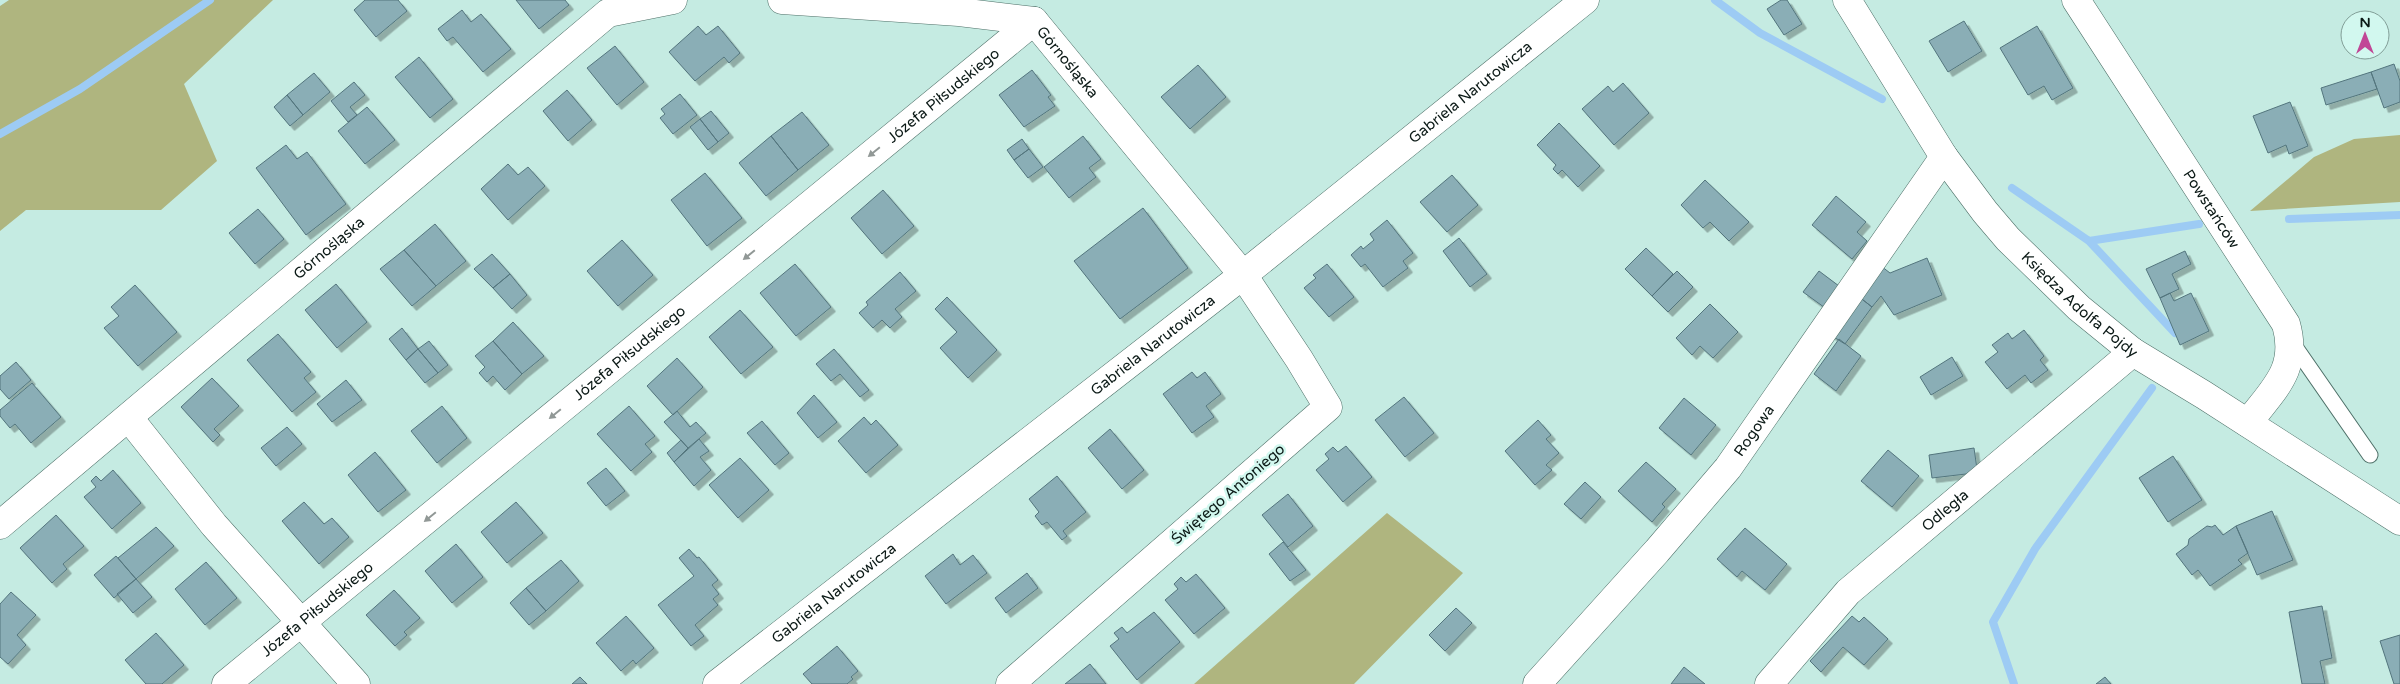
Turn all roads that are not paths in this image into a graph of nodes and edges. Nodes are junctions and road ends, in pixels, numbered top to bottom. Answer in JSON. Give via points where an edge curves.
{"nodes":[{"id":1,"x":673,"y":0,"type":"edge"},
{"id":2,"x":782,"y":0,"type":"edge"},
{"id":3,"x":1584,"y":0,"type":"edge"},
{"id":4,"x":1847,"y":0,"type":"edge"},
{"id":5,"x":2076,"y":0,"type":"edge"},
{"id":6,"x":1034,"y":21,"type":"junction"},
{"id":7,"x":1944,"y":157,"type":"junction"},
{"id":8,"x":1243,"y":275,"type":"junction"},
{"id":9,"x":2290,"y":339,"type":"junction"},
{"id":10,"x":2133,"y":352,"type":"junction"},
{"id":11,"x":129,"y":418,"type":"junction"},
{"id":12,"x":2248,"y":423,"type":"junction"},
{"id":13,"x":2370,"y":455,"type":"dead end"},
{"id":14,"x":2400,"y":521,"type":"edge"},
{"id":15,"x":0,"y":525,"type":"edge"},
{"id":16,"x":301,"y":622,"type":"junction"},
{"id":17,"x":226,"y":684,"type":"edge"},
{"id":18,"x":356,"y":684,"type":"edge"},
{"id":19,"x":717,"y":684,"type":"edge"},
{"id":20,"x":1010,"y":684,"type":"edge"},
{"id":21,"x":1537,"y":684,"type":"edge"},
{"id":22,"x":1770,"y":684,"type":"edge"}],
"edges":[{"from":1,"to":11,"type":"street","name":"Górnośląska","via":[[608,13]]},
{"from":2,"to":6,"type":"street","name":"Górnośląska","via":[[959,12]]},
{"from":3,"to":8,"type":"street","name":"Gabriela Narutowicza"},
{"from":4,"to":7,"type":"street","name":"Księdza Adolfa Pojdy"},
{"from":5,"to":9,"type":"street","name":"Powstańców","via":[[2286,324]]},
{"from":6,"to":8,"type":"street","name":"Górnośląska"},
{"from":6,"to":16,"type":"street","name":"Józefa Piłsudskiego","one_way":true},
{"from":7,"to":10,"type":"street","name":"Księdza Adolfa Pojdy","via":[[2008,239],[2079,308]]},
{"from":7,"to":21,"type":"street","name":"Rogowa","via":[[1728,468]]},
{"from":8,"to":19,"type":"street","name":"Gabriela Narutowicza"},
{"from":8,"to":20,"type":"street","name":"Świętego Antoniego","via":[[1328,407]]},
{"from":9,"to":12,"type":"street","name":"Powstańców","via":[[2287,368]]},
{"from":9,"to":13,"type":"lane"},
{"from":10,"to":12,"type":"street","name":"Księdza Adolfa Pojdy"},
{"from":10,"to":22,"type":"street","name":"Odległa","via":[[1848,592]]},
{"from":11,"to":15,"type":"street","name":"Górnośląska"},
{"from":11,"to":16,"type":"street","via":[[214,525]]},
{"from":12,"to":14,"type":"street","name":"Księdza Adolfa Pojdy"},
{"from":16,"to":17,"type":"street","name":"Józefa Piłsudskiego"},
{"from":16,"to":18,"type":"street"}]}
